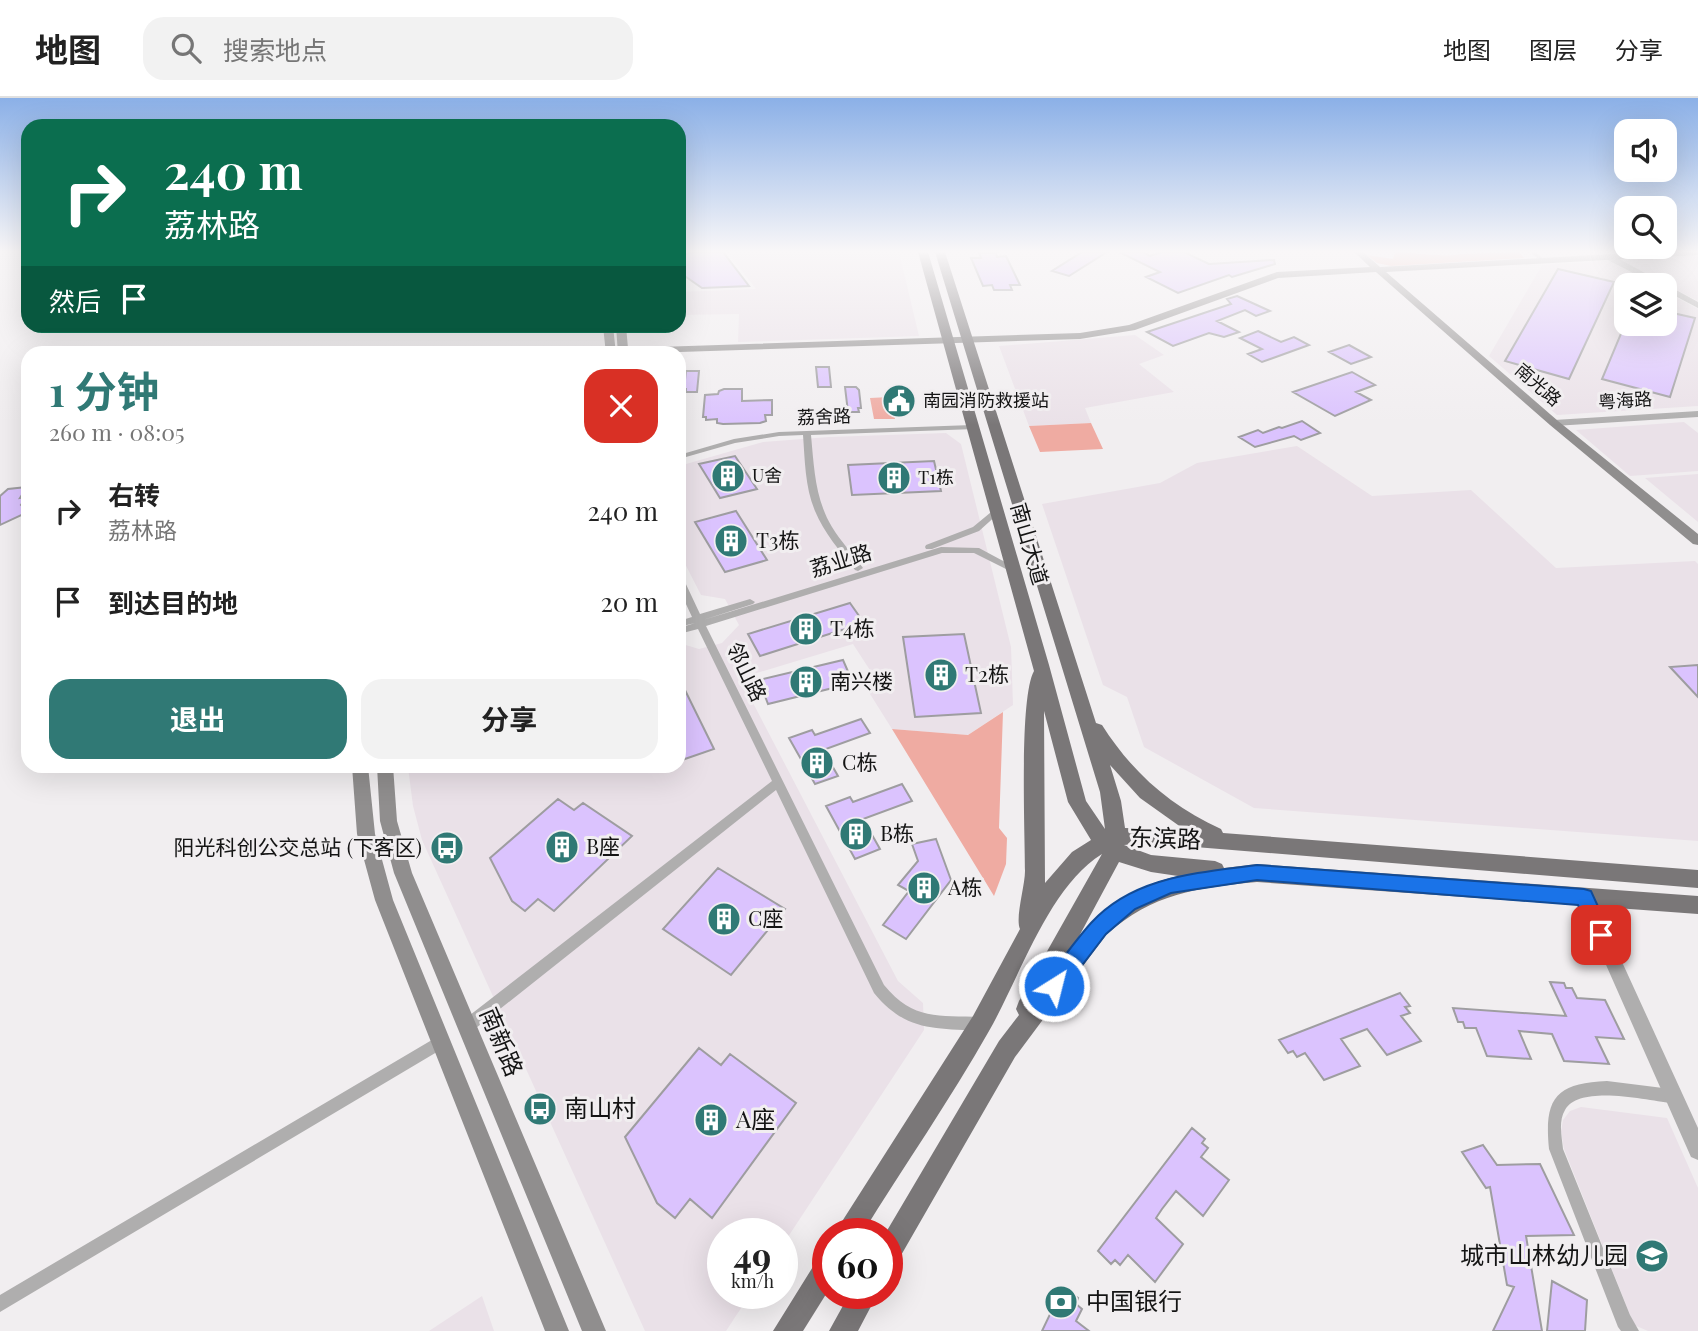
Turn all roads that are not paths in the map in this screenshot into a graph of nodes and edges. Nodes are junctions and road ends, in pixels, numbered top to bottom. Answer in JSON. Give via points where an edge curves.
{"nodes":[{"id":1,"x":941,"y":310,"type":"edge"},
{"id":2,"x":958,"y":310,"type":"edge"},
{"id":3,"x":1177,"y":310,"type":"edge"},
{"id":4,"x":1424,"y":310,"type":"edge"},
{"id":5,"x":950,"y":340,"type":"junction"},
{"id":6,"x":967,"y":340,"type":"junction"},
{"id":7,"x":686,"y":350,"type":"edge"},
{"id":8,"x":1698,"y":414,"type":"edge"},
{"id":9,"x":1554,"y":423,"type":"junction"},
{"id":10,"x":972,"y":426,"type":"junction"},
{"id":11,"x":807,"y":433,"type":"junction"},
{"id":12,"x":686,"y":455,"type":"edge"},
{"id":13,"x":996,"y":511,"type":"junction"},
{"id":14,"x":1698,"y":541,"type":"edge"},
{"id":15,"x":858,"y":568,"type":"junction"},
{"id":16,"x":1013,"y":569,"type":"junction"},
{"id":17,"x":686,"y":594,"type":"edge"},
{"id":18,"x":700,"y":621,"type":"junction"},
{"id":19,"x":686,"y":623,"type":"edge"},
{"id":20,"x":686,"y":628,"type":"edge"},
{"id":21,"x":1041,"y":665,"type":"junction"},
{"id":22,"x":1080,"y":699,"type":"junction"},
{"id":23,"x":360,"y":773,"type":"edge"},
{"id":24,"x":386,"y":773,"type":"edge"},
{"id":25,"x":779,"y":782,"type":"junction"},
{"id":26,"x":1111,"y":844,"type":"junction"},
{"id":27,"x":1244,"y":844,"type":"junction"},
{"id":28,"x":1257,"y":873,"type":"junction"},
{"id":29,"x":1698,"y":879,"type":"edge"},
{"id":30,"x":1584,"y":897,"type":"junction"},
{"id":31,"x":1698,"y":905,"type":"edge"},
{"id":32,"x":1017,"y":959,"type":"junction"},
{"id":33,"x":981,"y":1024,"type":"junction"},
{"id":34,"x":466,"y":1027,"type":"junction"},
{"id":35,"x":442,"y":1041,"type":"junction"},
{"id":36,"x":1007,"y":1049,"type":"junction"},
{"id":37,"x":1671,"y":1096,"type":"junction"},
{"id":38,"x":1698,"y":1150,"type":"edge"},
{"id":39,"x":858,"y":1218,"type":"edge"},
{"id":40,"x":903,"y":1228,"type":"edge"},
{"id":41,"x":812,"y":1291,"type":"edge"},
{"id":42,"x":0,"y":1304,"type":"edge"},
{"id":43,"x":856,"y":1309,"type":"edge"},
{"id":44,"x":557,"y":1331,"type":"edge"},
{"id":45,"x":594,"y":1331,"type":"edge"},
{"id":46,"x":787,"y":1331,"type":"edge"},
{"id":47,"x":843,"y":1331,"type":"edge"},
{"id":48,"x":1631,"y":1331,"type":"edge"}],
"edges":[{"from":1,"to":5,"type":"main road","name":"南山大道"},
{"from":2,"to":6,"type":"main road","name":"南山大道"},
{"from":3,"to":6,"type":"main road","via":[[1115,331]]},
{"from":4,"to":9,"type":"main road","name":"南光路"},
{"from":5,"to":6,"type":"main road"},
{"from":5,"to":7,"type":"main road"},
{"from":5,"to":10,"type":"main road","name":"南山大道"},
{"from":6,"to":22,"type":"main road","name":"南山大道"},
{"from":8,"to":9,"type":"street","name":"粤海路"},
{"from":9,"to":14,"type":"main road","name":"南光路"},
{"from":10,"to":11,"type":"street","name":"荔舍路"},
{"from":10,"to":13,"type":"main road","name":"南山大道"},
{"from":11,"to":12,"type":"street","name":"荔舍路","via":[[756,437]]},
{"from":11,"to":15,"type":"street","via":[[817,505],[829,530]]},
{"from":13,"to":15,"type":"street","name":"荔业路","via":[[962,536]]},
{"from":13,"to":16,"type":"main road","name":"南山大道"},
{"from":15,"to":18,"type":"street","name":"荔业路"},
{"from":16,"to":18,"type":"street","name":"荔业路","via":[[976,550],[941,550]]},
{"from":16,"to":21,"type":"main road","name":"南山大道"},
{"from":17,"to":18,"type":"street","name":"邻山路"},
{"from":18,"to":19,"type":"street","name":"荔业路"},
{"from":18,"to":20,"type":"street","name":"荔业路"},
{"from":18,"to":25,"type":"street","name":"邻山路"},
{"from":21,"to":26,"type":"main road","name":"南山大道","via":[[1072,788],[1084,816]]},
{"from":21,"to":32,"type":"main road","via":[[1035,717],[1035,889]]},
{"from":22,"to":26,"type":"main road","name":"南山大道","via":[[1109,792]]},
{"from":22,"to":27,"type":"main road","via":[[1112,755],[1147,794],[1193,826]]},
{"from":23,"to":35,"type":"main road","via":[[361,817],[373,868]]},
{"from":24,"to":34,"type":"main road","name":"南新路","via":[[385,802],[394,846]]},
{"from":25,"to":33,"type":"street","name":"邻山路","via":[[889,1003],[917,1019]]},
{"from":25,"to":34,"type":"street"},
{"from":26,"to":27,"type":"main road","name":"东滨路","via":[[1134,835]]},
{"from":26,"to":28,"type":"main road","via":[[1134,860],[1158,866]]},
{"from":26,"to":32,"type":"main road","name":"东滨路","via":[[1079,858],[1057,881]]},
{"from":26,"to":36,"type":"main road"},
{"from":27,"to":29,"type":"main road","name":"东滨路"},
{"from":28,"to":30,"type":"main road","name":"东滨路"},
{"from":28,"to":36,"type":"main road","name":"东滨路","via":[[1169,885],[1128,903],[1084,945]]},
{"from":30,"to":31,"type":"main road","name":"东滨路"},
{"from":30,"to":37,"type":"street"},
{"from":32,"to":33,"type":"main road","name":"东滨路"},
{"from":33,"to":39,"type":"main road","name":"东滨路"},
{"from":34,"to":45,"type":"main road","name":"南新路"},
{"from":35,"to":42,"type":"street"},
{"from":35,"to":44,"type":"main road"},
{"from":36,"to":40,"type":"main road","name":"东滨路"},
{"from":37,"to":38,"type":"street"},
{"from":37,"to":48,"type":"street","via":[[1579,1090],[1564,1096],[1552,1119],[1556,1149]]},
{"from":41,"to":46,"type":"main road"},
{"from":43,"to":47,"type":"main road"}]}
